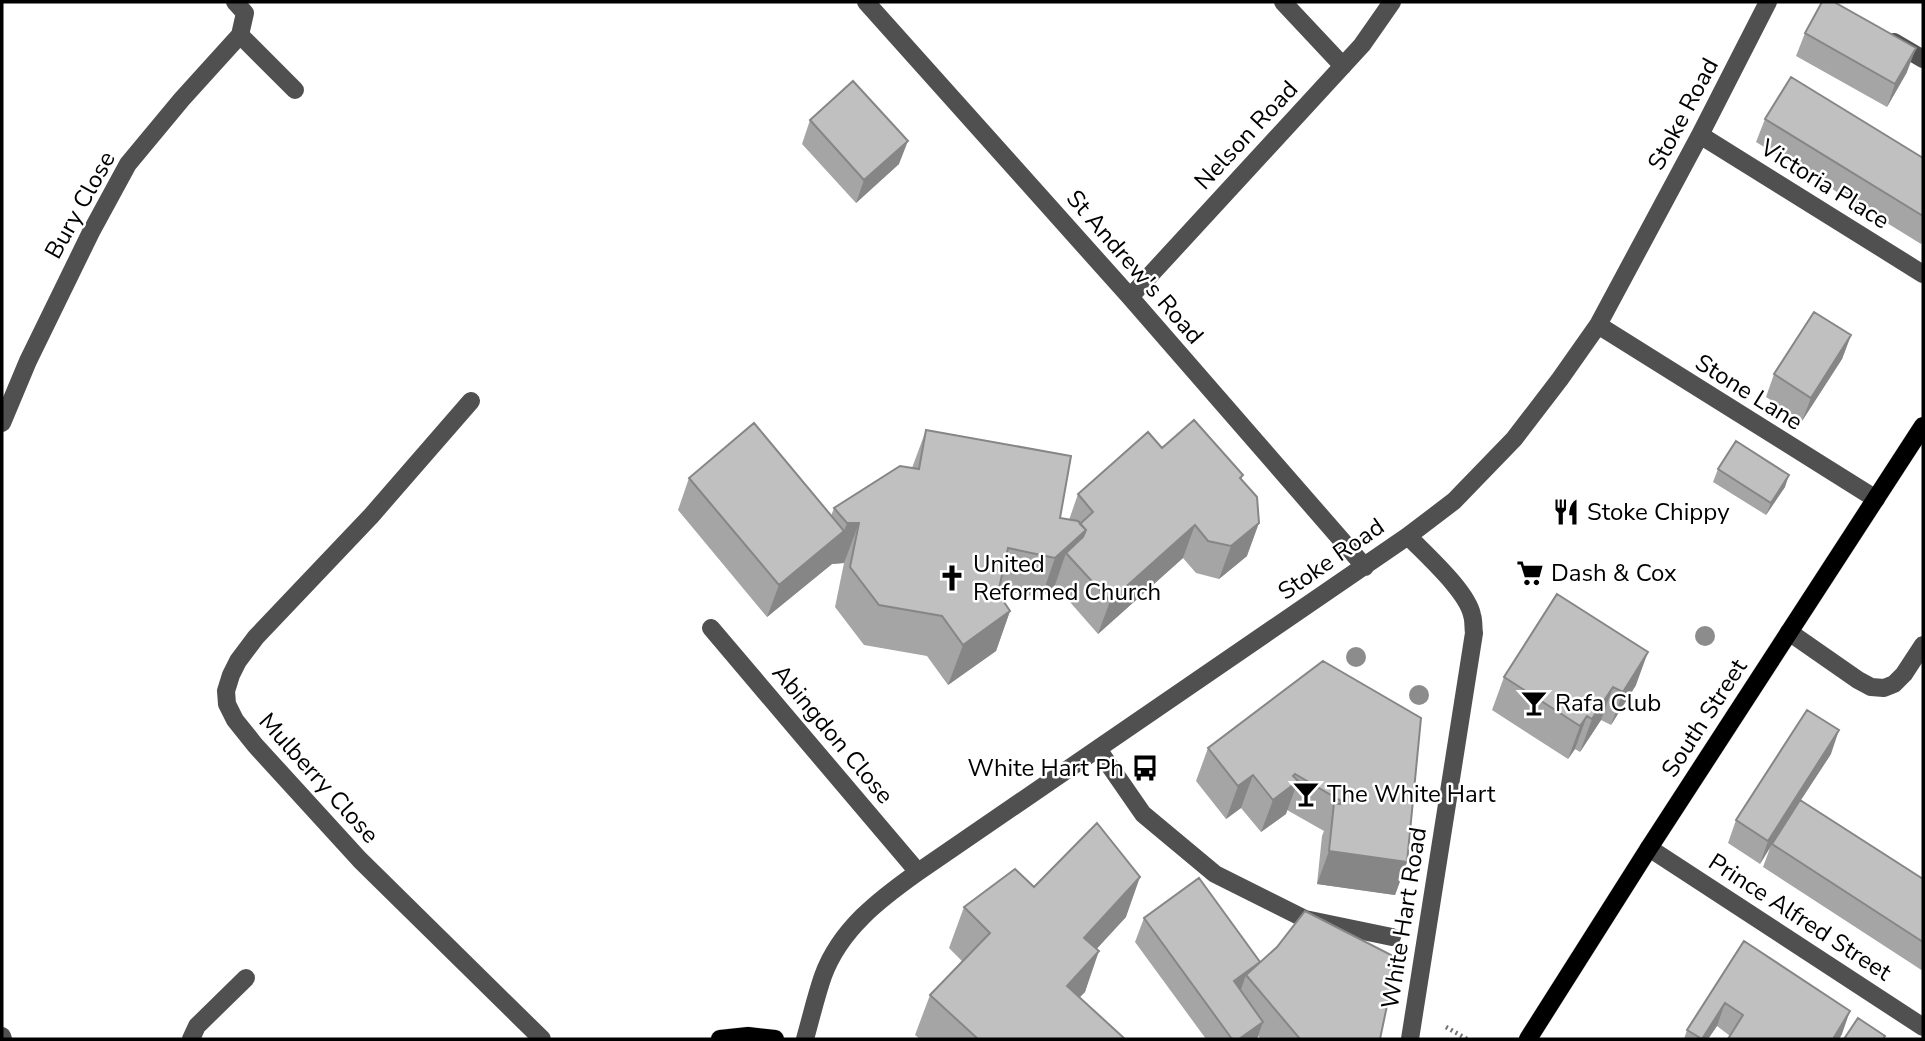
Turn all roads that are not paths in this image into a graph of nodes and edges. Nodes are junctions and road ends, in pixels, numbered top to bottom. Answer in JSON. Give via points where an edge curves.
{"nodes":[{"id":1,"x":235,"y":2,"type":"edge"},
{"id":2,"x":866,"y":2,"type":"edge"},
{"id":3,"x":1283,"y":2,"type":"edge"},
{"id":4,"x":1392,"y":2,"type":"edge"},
{"id":5,"x":1768,"y":2,"type":"edge"},
{"id":6,"x":1879,"y":34,"type":"edge"},
{"id":7,"x":240,"y":36,"type":"junction"},
{"id":8,"x":1923,"y":59,"type":"edge"},
{"id":9,"x":1343,"y":66,"type":"junction"},
{"id":10,"x":295,"y":90,"type":"dead end"},
{"id":11,"x":1700,"y":135,"type":"junction"},
{"id":12,"x":1923,"y":274,"type":"edge"},
{"id":13,"x":1130,"y":297,"type":"junction"},
{"id":14,"x":1598,"y":325,"type":"junction"},
{"id":15,"x":471,"y":401,"type":"dead end"},
{"id":16,"x":2,"y":423,"type":"edge"},
{"id":17,"x":1923,"y":426,"type":"edge"},
{"id":18,"x":1875,"y":499,"type":"junction"},
{"id":19,"x":1408,"y":536,"type":"junction"},
{"id":20,"x":1365,"y":567,"type":"junction"},
{"id":21,"x":711,"y":628,"type":"dead end"},
{"id":22,"x":1789,"y":632,"type":"junction"},
{"id":23,"x":1923,"y":645,"type":"edge"},
{"id":24,"x":1098,"y":749,"type":"junction"},
{"id":25,"x":1649,"y":848,"type":"junction"},
{"id":26,"x":918,"y":872,"type":"junction"},
{"id":27,"x":1392,"y":937,"type":"dead end"},
{"id":28,"x":246,"y":978,"type":"dead end"},
{"id":29,"x":1923,"y":1027,"type":"edge"},
{"id":30,"x":191,"y":1039,"type":"edge"},
{"id":31,"x":542,"y":1039,"type":"edge"},
{"id":32,"x":720,"y":1039,"type":"edge"},
{"id":33,"x":775,"y":1039,"type":"edge"},
{"id":34,"x":805,"y":1039,"type":"edge"},
{"id":35,"x":1410,"y":1039,"type":"edge"},
{"id":36,"x":1528,"y":1039,"type":"edge"}],
"edges":[{"from":1,"to":7,"type":"street","via":[[246,13]]},
{"from":2,"to":13,"type":"street","name":"St Andrew's Road"},
{"from":3,"to":9,"type":"street"},
{"from":4,"to":9,"type":"street","name":"Nelson Road"},
{"from":5,"to":11,"type":"street","name":"Stoke Road"},
{"from":6,"to":8,"type":"street"},
{"from":7,"to":10,"type":"street"},
{"from":7,"to":16,"type":"street","name":"Bury Close","via":[[128,164],[90,232]]},
{"from":9,"to":13,"type":"street","name":"Nelson Road"},
{"from":11,"to":12,"type":"street","name":"Victoria Place"},
{"from":11,"to":14,"type":"street","name":"Stoke Road"},
{"from":13,"to":20,"type":"street","name":"St Andrew's Road"},
{"from":14,"to":18,"type":"street","name":"Stone Lane"},
{"from":14,"to":19,"type":"street","name":"Stoke Road","via":[[1514,439],[1454,501]]},
{"from":15,"to":31,"type":"street","name":"Mulberry Close","via":[[371,516],[256,637],[231,675],[227,704],[255,745],[360,860]]},
{"from":17,"to":18,"type":"main road","name":"South Street"},
{"from":18,"to":22,"type":"main road","name":"South Street"},
{"from":19,"to":20,"type":"street","name":"Stoke Road"},
{"from":19,"to":35,"type":"street","name":"White Hart Road","via":[[1466,600],[1474,632]]},
{"from":20,"to":24,"type":"street","name":"Stoke Road"},
{"from":21,"to":26,"type":"street","name":"Abingdon Close"},
{"from":22,"to":23,"type":"street","via":[[1871,687],[1894,684]]},
{"from":22,"to":25,"type":"main road","name":"South Street"},
{"from":24,"to":26,"type":"street","name":"Stoke Road"},
{"from":24,"to":27,"type":"street","via":[[1143,814],[1215,874],[1305,919]]},
{"from":25,"to":29,"type":"street","name":"Prince Alfred Street"},
{"from":25,"to":36,"type":"main road","name":"South Street"},
{"from":26,"to":34,"type":"street","name":"Stoke Road","via":[[869,909],[840,944],[824,975]]},
{"from":28,"to":30,"type":"street","via":[[197,1026]]},
{"from":32,"to":33,"type":"main road"}]}
